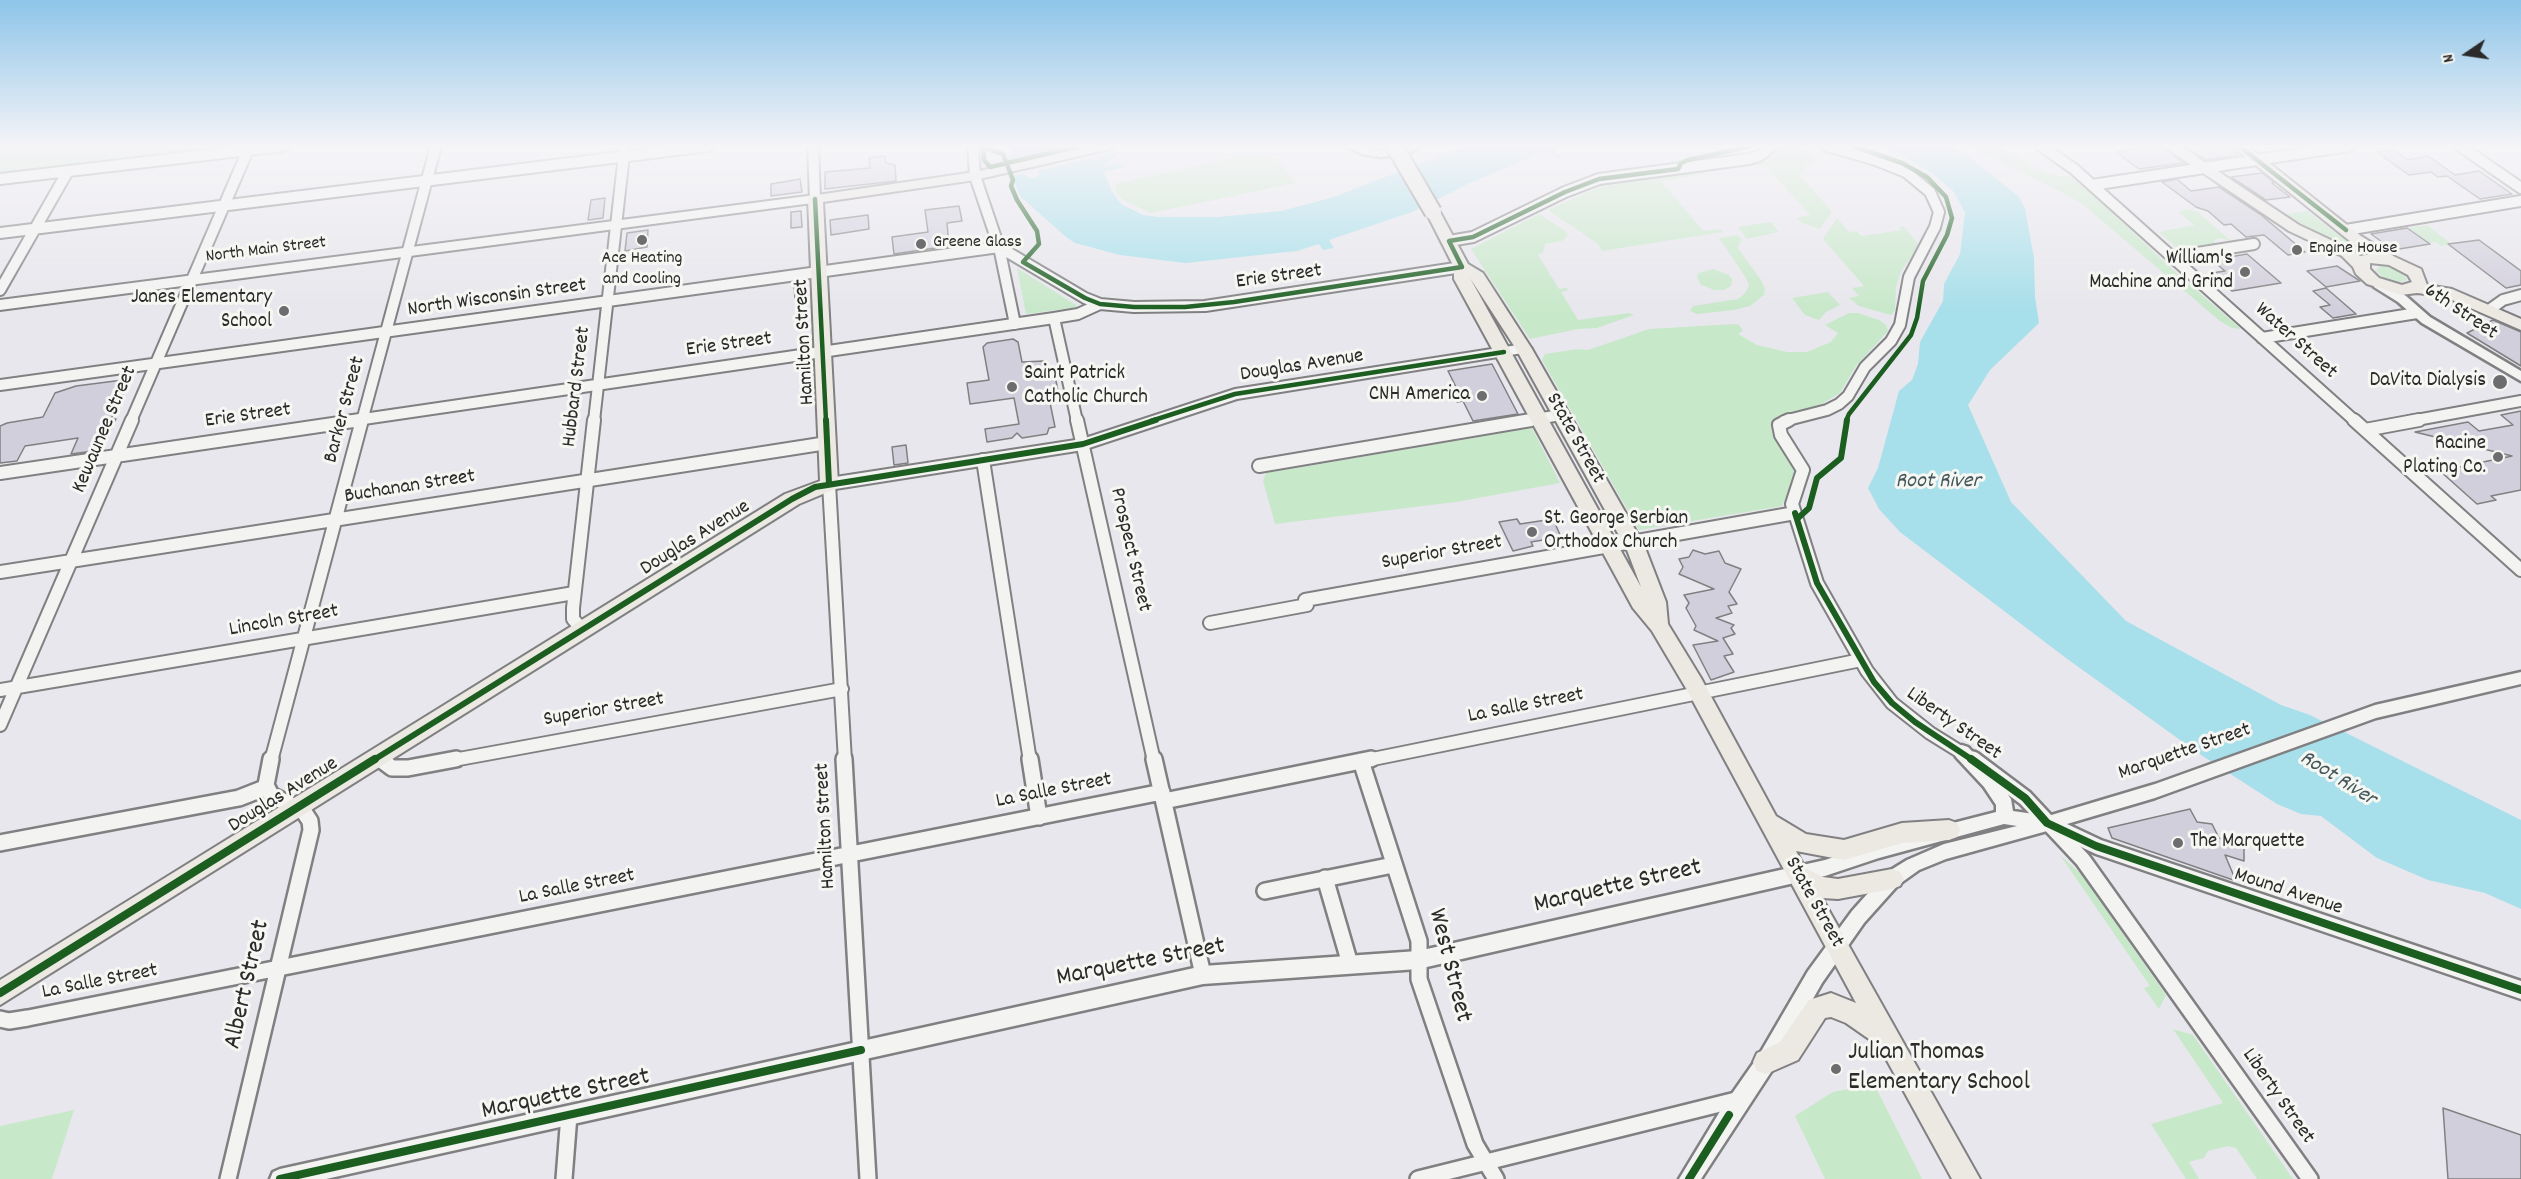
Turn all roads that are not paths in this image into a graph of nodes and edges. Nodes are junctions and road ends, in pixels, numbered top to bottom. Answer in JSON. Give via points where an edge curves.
{"nodes":[{"id":1,"x":51,"y":201,"type":"edge"},
{"id":2,"x":226,"y":201,"type":"edge"},
{"id":3,"x":264,"y":201,"type":"edge"},
{"id":4,"x":421,"y":201,"type":"edge"},
{"id":5,"x":619,"y":201,"type":"edge"},
{"id":6,"x":800,"y":201,"type":"edge"},
{"id":7,"x":815,"y":201,"type":"edge"},
{"id":8,"x":983,"y":201,"type":"edge"},
{"id":9,"x":1427,"y":201,"type":"edge"},
{"id":10,"x":1546,"y":201,"type":"edge"},
{"id":11,"x":1934,"y":201,"type":"edge"},
{"id":12,"x":2110,"y":201,"type":"edge"},
{"id":13,"x":2253,"y":201,"type":"edge"},
{"id":14,"x":2309,"y":201,"type":"edge"},
{"id":15,"x":2521,"y":201,"type":"edge"},
{"id":16,"x":224,"y":206,"type":"junction"},
{"id":17,"x":616,"y":225,"type":"junction"},
{"id":18,"x":35,"y":229,"type":"junction"},
{"id":19,"x":2346,"y":230,"type":"junction"},
{"id":20,"x":0,"y":234,"type":"edge"},
{"id":21,"x":1449,"y":242,"type":"junction"},
{"id":22,"x":2254,"y":244,"type":"dead end"},
{"id":23,"x":999,"y":247,"type":"junction"},
{"id":24,"x":407,"y":252,"type":"junction"},
{"id":25,"x":2172,"y":257,"type":"junction"},
{"id":26,"x":2394,"y":261,"type":"junction"},
{"id":27,"x":2361,"y":265,"type":"junction"},
{"id":28,"x":1462,"y":267,"type":"junction"},
{"id":29,"x":819,"y":272,"type":"junction"},
{"id":30,"x":192,"y":280,"type":"junction"},
{"id":31,"x":2378,"y":284,"type":"junction"},
{"id":32,"x":2415,"y":284,"type":"junction"},
{"id":33,"x":0,"y":290,"type":"edge"},
{"id":34,"x":2521,"y":295,"type":"edge"},
{"id":35,"x":608,"y":302,"type":"junction"},
{"id":36,"x":1100,"y":303,"type":"junction"},
{"id":37,"x":0,"y":305,"type":"edge"},
{"id":38,"x":2492,"y":308,"type":"junction"},
{"id":39,"x":2417,"y":313,"type":"junction"},
{"id":40,"x":1054,"y":318,"type":"junction"},
{"id":41,"x":2521,"y":319,"type":"edge"},
{"id":42,"x":1015,"y":324,"type":"junction"},
{"id":43,"x":2521,"y":325,"type":"edge"},
{"id":44,"x":387,"y":332,"type":"junction"},
{"id":45,"x":2262,"y":338,"type":"junction"},
{"id":46,"x":1524,"y":349,"type":"junction"},
{"id":47,"x":823,"y":352,"type":"junction"},
{"id":48,"x":1504,"y":352,"type":"junction"},
{"id":49,"x":155,"y":364,"type":"junction"},
{"id":50,"x":2520,"y":377,"type":"edge"},
{"id":51,"x":599,"y":385,"type":"junction"},
{"id":52,"x":0,"y":386,"type":"edge"},
{"id":53,"x":2521,"y":401,"type":"edge"},
{"id":54,"x":1561,"y":415,"type":"junction"},
{"id":55,"x":1540,"y":419,"type":"junction"},
{"id":56,"x":363,"y":420,"type":"junction"},
{"id":57,"x":2364,"y":430,"type":"junction"},
{"id":58,"x":827,"y":443,"type":"junction"},
{"id":59,"x":1083,"y":444,"type":"junction"},
{"id":60,"x":116,"y":456,"type":"junction"},
{"id":61,"x":983,"y":460,"type":"junction"},
{"id":62,"x":1259,"y":466,"type":"dead end"},
{"id":63,"x":0,"y":473,"type":"edge"},
{"id":64,"x":587,"y":480,"type":"junction"},
{"id":65,"x":829,"y":484,"type":"junction"},
{"id":66,"x":1795,"y":513,"type":"junction"},
{"id":67,"x":336,"y":519,"type":"junction"},
{"id":68,"x":1631,"y":541,"type":"junction"},
{"id":69,"x":1607,"y":545,"type":"junction"},
{"id":70,"x":70,"y":561,"type":"junction"},
{"id":71,"x":2521,"y":570,"type":"edge"},
{"id":72,"x":0,"y":572,"type":"edge"},
{"id":73,"x":574,"y":593,"type":"junction"},
{"id":74,"x":1210,"y":623,"type":"dead end"},
{"id":75,"x":1659,"y":626,"type":"junction"},
{"id":76,"x":582,"y":630,"type":"junction"},
{"id":77,"x":304,"y":639,"type":"junction"},
{"id":78,"x":1861,"y":660,"type":"junction"},
{"id":79,"x":2521,"y":678,"type":"edge"},
{"id":80,"x":16,"y":687,"type":"junction"},
{"id":81,"x":842,"y":689,"type":"junction"},
{"id":82,"x":0,"y":690,"type":"edge"},
{"id":83,"x":1698,"y":693,"type":"junction"},
{"id":84,"x":0,"y":725,"type":"edge"},
{"id":85,"x":1962,"y":752,"type":"junction"},
{"id":86,"x":377,"y":757,"type":"junction"},
{"id":87,"x":1361,"y":761,"type":"junction"},
{"id":88,"x":267,"y":787,"type":"junction"},
{"id":89,"x":1163,"y":796,"type":"junction"},
{"id":90,"x":296,"y":807,"type":"junction"},
{"id":91,"x":1039,"y":817,"type":"junction"},
{"id":92,"x":2004,"y":817,"type":"junction"},
{"id":93,"x":1766,"y":819,"type":"junction"},
{"id":94,"x":2048,"y":823,"type":"junction"},
{"id":95,"x":1947,"y":841,"type":"junction"},
{"id":96,"x":0,"y":843,"type":"edge"},
{"id":97,"x":850,"y":855,"type":"junction"},
{"id":98,"x":1393,"y":864,"type":"junction"},
{"id":99,"x":1797,"y":875,"type":"junction"},
{"id":100,"x":1326,"y":878,"type":"junction"},
{"id":101,"x":1892,"y":879,"type":"junction"},
{"id":102,"x":1265,"y":891,"type":"dead end"},
{"id":103,"x":1837,"y":948,"type":"junction"},
{"id":104,"x":1418,"y":960,"type":"junction"},
{"id":105,"x":1350,"y":964,"type":"junction"},
{"id":106,"x":278,"y":969,"type":"junction"},
{"id":107,"x":1203,"y":975,"type":"junction"},
{"id":108,"x":2521,"y":990,"type":"edge"},
{"id":109,"x":0,"y":993,"type":"edge"},
{"id":110,"x":0,"y":1019,"type":"edge"},
{"id":111,"x":1888,"y":1038,"type":"junction"},
{"id":112,"x":861,"y":1050,"type":"junction"},
{"id":113,"x":1766,"y":1062,"type":"junction"},
{"id":114,"x":1740,"y":1100,"type":"junction"},
{"id":115,"x":569,"y":1115,"type":"junction"},
{"id":116,"x":1484,"y":1161,"type":"junction"},
{"id":117,"x":228,"y":1179,"type":"edge"},
{"id":118,"x":280,"y":1179,"type":"edge"},
{"id":119,"x":564,"y":1179,"type":"edge"},
{"id":120,"x":868,"y":1179,"type":"edge"},
{"id":121,"x":1418,"y":1179,"type":"edge"},
{"id":122,"x":1496,"y":1179,"type":"edge"},
{"id":123,"x":1689,"y":1179,"type":"edge"},
{"id":124,"x":1967,"y":1179,"type":"edge"},
{"id":125,"x":2310,"y":1179,"type":"edge"}],
"edges":[{"from":1,"to":18,"type":"street"},
{"from":2,"to":16,"type":"street","name":"Kewaunee Street"},
{"from":3,"to":16,"type":"street"},
{"from":4,"to":24,"type":"street","name":"Barker Street"},
{"from":5,"to":17,"type":"street","name":"Hubbard Street"},
{"from":6,"to":17,"type":"main road","name":"North Main Street"},
{"from":7,"to":29,"type":"main road","name":"Hamilton Street"},
{"from":8,"to":23,"type":"street"},
{"from":9,"to":21,"type":"main road","name":"State Street","bridge":true},
{"from":10,"to":21,"type":"street","via":[[1473,237]]},
{"from":11,"to":66,"type":"street","via":[[1939,212],[1935,226],[1909,278],[1900,325],[1891,341],[1865,367],[1839,404],[1779,425],[1803,470],[1792,504]]},
{"from":12,"to":25,"type":"street","name":"Water Street"},
{"from":13,"to":27,"type":"main road","via":[[2294,228],[2347,253]]},
{"from":14,"to":19,"type":"main road"},
{"from":15,"to":19,"type":"street"},
{"from":16,"to":18,"type":"street"},
{"from":16,"to":30,"type":"street","name":"Kewaunee Street"},
{"from":17,"to":24,"type":"main road","name":"North Main Street"},
{"from":17,"to":35,"type":"street","name":"Hubbard Street"},
{"from":18,"to":20,"type":"street"},
{"from":18,"to":33,"type":"street"},
{"from":19,"to":26,"type":"main road"},
{"from":21,"to":28,"type":"main road","name":"State Street"},
{"from":22,"to":25,"type":"street"},
{"from":23,"to":29,"type":"street","name":"North Wisconsin Street"},
{"from":23,"to":36,"type":"street"},
{"from":23,"to":42,"type":"street"},
{"from":24,"to":30,"type":"main road","name":"North Main Street"},
{"from":24,"to":44,"type":"street","name":"Barker Street"},
{"from":25,"to":45,"type":"street","name":"Water Street"},
{"from":26,"to":27,"type":"main road","via":[[2374,258]]},
{"from":26,"to":32,"type":"main road","via":[[2410,269]]},
{"from":27,"to":31,"type":"main road","via":[[2364,274]]},
{"from":28,"to":36,"type":"street","name":"Erie Street","via":[[1205,306],[1134,307]]},
{"from":28,"to":46,"type":"main road","name":"State Street","via":[[1477,276]]},
{"from":28,"to":48,"type":"main road","name":"State Street","via":[[1462,279]]},
{"from":29,"to":35,"type":"street","name":"North Wisconsin Street"},
{"from":29,"to":47,"type":"main road","name":"Hamilton Street"},
{"from":30,"to":37,"type":"main road","name":"North Main Street"},
{"from":30,"to":49,"type":"street","name":"Kewaunee Street"},
{"from":31,"to":32,"type":"main road","via":[[2395,289]]},
{"from":31,"to":39,"type":"street","name":"6th Street"},
{"from":32,"to":38,"type":"main road"},
{"from":32,"to":50,"type":"street","name":"6th Street","via":[[2427,311]]},
{"from":34,"to":38,"type":"street","via":[[2508,297]]},
{"from":35,"to":44,"type":"street","name":"North Wisconsin Street"},
{"from":35,"to":51,"type":"street","name":"Hubbard Street"},
{"from":36,"to":40,"type":"street","name":"Erie Street","via":[[1078,314]]},
{"from":38,"to":41,"type":"main road"},
{"from":38,"to":43,"type":"main road"},
{"from":39,"to":45,"type":"street"},
{"from":39,"to":50,"type":"street","name":"6th Street"},
{"from":40,"to":42,"type":"street","name":"Erie Street"},
{"from":40,"to":59,"type":"street","name":"Prospect Street"},
{"from":42,"to":47,"type":"street","name":"Erie Street"},
{"from":44,"to":49,"type":"street","name":"North Wisconsin Street"},
{"from":44,"to":56,"type":"street","name":"Barker Street"},
{"from":45,"to":57,"type":"street","name":"Water Street"},
{"from":46,"to":48,"type":"main road","name":"Douglas Avenue"},
{"from":46,"to":54,"type":"main road","name":"State Street"},
{"from":47,"to":51,"type":"street","name":"Erie Street"},
{"from":47,"to":58,"type":"main road","name":"Hamilton Street"},
{"from":48,"to":55,"type":"main road","name":"State Street"},
{"from":48,"to":59,"type":"main road","name":"Douglas Avenue","via":[[1235,394]]},
{"from":49,"to":52,"type":"street","name":"North Wisconsin Street"},
{"from":49,"to":60,"type":"street","name":"Kewaunee Street"},
{"from":51,"to":56,"type":"street","name":"Erie Street"},
{"from":51,"to":64,"type":"street","name":"Hubbard Street"},
{"from":53,"to":57,"type":"street"},
{"from":54,"to":55,"type":"street"},
{"from":54,"to":68,"type":"main road","name":"State Street"},
{"from":55,"to":62,"type":"street"},
{"from":55,"to":69,"type":"main road","name":"State Street"},
{"from":56,"to":60,"type":"street","name":"Erie Street"},
{"from":56,"to":67,"type":"street","name":"Barker Street"},
{"from":57,"to":71,"type":"street","name":"Water Street"},
{"from":58,"to":64,"type":"street","name":"Buchanan Street"},
{"from":58,"to":65,"type":"main road","name":"Hamilton Street"},
{"from":59,"to":61,"type":"main road","name":"Douglas Avenue"},
{"from":59,"to":89,"type":"street","name":"Prospect Street"},
{"from":60,"to":63,"type":"street","name":"Erie Street"},
{"from":60,"to":70,"type":"street","name":"Kewaunee Street"},
{"from":61,"to":65,"type":"main road","name":"Douglas Avenue"},
{"from":61,"to":91,"type":"street"},
{"from":64,"to":67,"type":"street","name":"Buchanan Street"},
{"from":64,"to":73,"type":"street","name":"Hubbard Street"},
{"from":65,"to":76,"type":"main road","name":"Douglas Avenue","via":[[792,498]]},
{"from":65,"to":81,"type":"street","name":"Hamilton Street"},
{"from":66,"to":68,"type":"street","name":"Superior Street"},
{"from":66,"to":78,"type":"street","name":"Liberty Street","via":[[1816,583]]},
{"from":67,"to":70,"type":"street","name":"Buchanan Street"},
{"from":67,"to":77,"type":"street","name":"Barker Street"},
{"from":68,"to":69,"type":"street","name":"Superior Street"},
{"from":68,"to":75,"type":"main road","name":"State Street","via":[[1656,602]]},
{"from":69,"to":74,"type":"street","name":"Superior Street","via":[[1305,600],[1307,605]]},
{"from":69,"to":75,"type":"main road","name":"State Street","via":[[1640,603]]},
{"from":70,"to":72,"type":"street","name":"Buchanan Street"},
{"from":70,"to":80,"type":"street","name":"Kewaunee Street"},
{"from":73,"to":76,"type":"street","name":"Hubbard Street","via":[[573,617]]},
{"from":73,"to":77,"type":"street","name":"Lincoln Street"},
{"from":75,"to":83,"type":"main road","name":"State Street"},
{"from":76,"to":86,"type":"main road","name":"Douglas Avenue"},
{"from":77,"to":80,"type":"street","name":"Lincoln Street"},
{"from":77,"to":88,"type":"street","name":"Barker Street"},
{"from":78,"to":83,"type":"street","name":"La Salle Street"},
{"from":78,"to":85,"type":"street","name":"Liberty Street","via":[[1903,712]]},
{"from":79,"to":94,"type":"street","name":"Marquette Street","via":[[2375,712],[2155,792]]},
{"from":80,"to":82,"type":"street","name":"Lincoln Street"},
{"from":80,"to":84,"type":"street","name":"Kewaunee Street"},
{"from":81,"to":86,"type":"street","name":"Superior Street","via":[[417,767],[393,768]]},
{"from":81,"to":97,"type":"street","name":"Hamilton Street"},
{"from":83,"to":87,"type":"street","name":"La Salle Street"},
{"from":83,"to":93,"type":"main road","name":"State Street"},
{"from":85,"to":92,"type":"street","via":[[2005,804]]},
{"from":85,"to":94,"type":"street","name":"Liberty Street","via":[[2025,798]]},
{"from":86,"to":90,"type":"main road","name":"Douglas Avenue"},
{"from":87,"to":89,"type":"street","name":"La Salle Street"},
{"from":87,"to":98,"type":"street","name":"West Street"},
{"from":88,"to":90,"type":"street","via":[[275,799]]},
{"from":88,"to":96,"type":"street","via":[[239,798]]},
{"from":89,"to":91,"type":"street","name":"La Salle Street"},
{"from":89,"to":107,"type":"street","name":"Prospect Street"},
{"from":90,"to":106,"type":"street","name":"Albert Street","via":[[307,816],[311,830]]},
{"from":90,"to":109,"type":"main road","name":"Douglas Avenue"},
{"from":91,"to":97,"type":"street","name":"La Salle Street"},
{"from":92,"to":94,"type":"street","name":"Marquette Street"},
{"from":92,"to":95,"type":"street","name":"Marquette Street"},
{"from":93,"to":95,"type":"main road","via":[[1804,844],[1844,850],[1902,833]]},
{"from":93,"to":99,"type":"main road","name":"State Street"},
{"from":94,"to":95,"type":"street","name":"Marquette Street","via":[[2016,834]]},
{"from":94,"to":108,"type":"street","name":"Mound Avenue","via":[[2096,846]]},
{"from":94,"to":125,"type":"street","name":"Liberty Street","via":[[2083,860]]},
{"from":95,"to":99,"type":"street","name":"Marquette Street"},
{"from":95,"to":101,"type":"street"},
{"from":97,"to":106,"type":"street","name":"La Salle Street"},
{"from":97,"to":112,"type":"street","name":"Hamilton Street"},
{"from":98,"to":100,"type":"street"},
{"from":98,"to":104,"type":"street","name":"West Street","via":[[1419,942]]},
{"from":99,"to":101,"type":"main road","via":[[1820,887],[1838,890]]},
{"from":99,"to":103,"type":"main road","name":"State Street"},
{"from":99,"to":104,"type":"street","name":"Marquette Street"},
{"from":100,"to":102,"type":"street"},
{"from":100,"to":105,"type":"street"},
{"from":101,"to":103,"type":"street"},
{"from":103,"to":111,"type":"main road","name":"State Street"},
{"from":103,"to":113,"type":"street","via":[[1815,977]]},
{"from":104,"to":105,"type":"street","name":"Marquette Street"},
{"from":104,"to":116,"type":"street","name":"West Street","via":[[1419,979]]},
{"from":105,"to":107,"type":"street","name":"Marquette Street"},
{"from":106,"to":110,"type":"street","name":"La Salle Street","via":[[19,1020]]},
{"from":106,"to":117,"type":"street","name":"Albert Street"},
{"from":107,"to":112,"type":"street","name":"Marquette Street"},
{"from":111,"to":113,"type":"main road","via":[[1831,1005],[1818,1008],[1789,1051]]},
{"from":111,"to":124,"type":"main road","name":"State Street"},
{"from":112,"to":115,"type":"street","name":"Marquette Street"},
{"from":112,"to":120,"type":"street","name":"Hamilton Street"},
{"from":113,"to":114,"type":"street"},
{"from":114,"to":116,"type":"street"},
{"from":114,"to":123,"type":"street"},
{"from":115,"to":118,"type":"street","name":"Marquette Street"},
{"from":115,"to":119,"type":"street"},
{"from":116,"to":121,"type":"street"},
{"from":116,"to":122,"type":"street","name":"West Street"}]}
